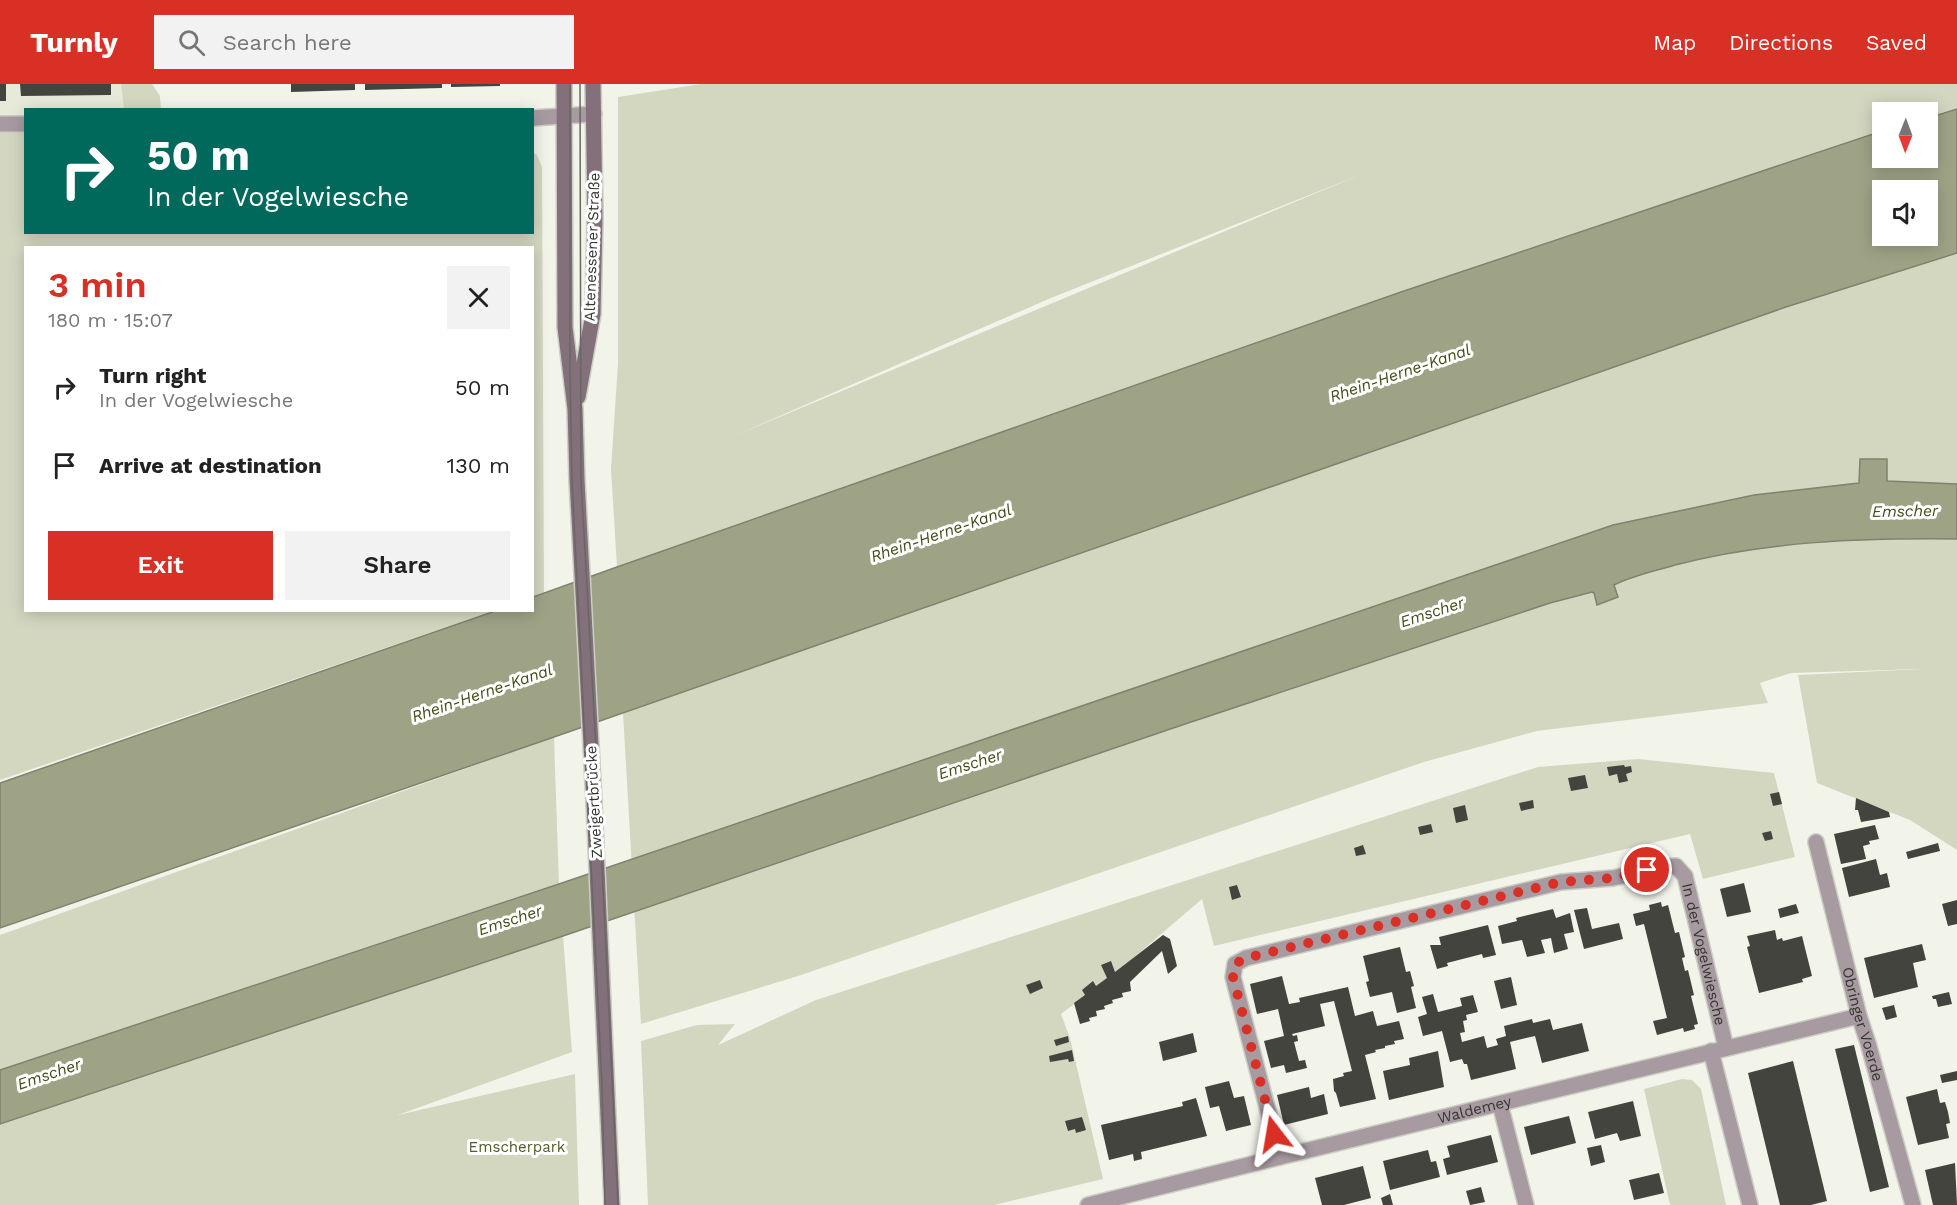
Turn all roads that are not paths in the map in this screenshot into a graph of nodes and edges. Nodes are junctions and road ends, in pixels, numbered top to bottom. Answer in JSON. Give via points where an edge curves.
{"nodes":[{"id":1,"x":564,"y":84,"type":"edge"},
{"id":2,"x":593,"y":84,"type":"edge"},
{"id":3,"x":594,"y":114,"type":"junction"},
{"id":4,"x":564,"y":116,"type":"junction"},
{"id":5,"x":534,"y":118,"type":"edge"},
{"id":6,"x":0,"y":124,"type":"edge"},
{"id":7,"x":24,"y":124,"type":"edge"},
{"id":8,"x":575,"y":409,"type":"junction"},
{"id":9,"x":579,"y":520,"type":"joint"},
{"id":10,"x":1816,"y":842,"type":"dead end"},
{"id":11,"x":1859,"y":1017,"type":"junction"},
{"id":12,"x":1719,"y":1050,"type":"junction"},
{"id":13,"x":1500,"y":1104,"type":"junction"},
{"id":14,"x":1280,"y":1157,"type":"junction"},
{"id":15,"x":612,"y":1205,"type":"edge"},
{"id":16,"x":1088,"y":1205,"type":"edge"},
{"id":17,"x":1526,"y":1205,"type":"edge"},
{"id":18,"x":1750,"y":1205,"type":"edge"},
{"id":19,"x":1912,"y":1205,"type":"edge"}],
"edges":[{"from":1,"to":4,"type":"main road","name":"Altenessener Straße"},
{"from":2,"to":3,"type":"main road","name":"Altenessener Straße"},
{"from":3,"to":4,"type":"street"},
{"from":3,"to":8,"type":"main road","name":"Altenessener Straße","via":[[593,314]]},
{"from":4,"to":5,"type":"street"},
{"from":4,"to":8,"type":"main road","name":"Altenessener Straße","via":[[565,327]]},
{"from":6,"to":7,"type":"street"},
{"from":8,"to":9,"type":"main road","name":"Altenessener Straße"},
{"from":9,"to":15,"type":"main road","name":"Zweigertbrücke"},
{"from":10,"to":11,"type":"street","name":"Obringer Voerde"},
{"from":11,"to":12,"type":"street","name":"Waldemey"},
{"from":11,"to":19,"type":"street","name":"Obringer Voerde"},
{"from":12,"to":13,"type":"street","name":"Waldemey"},
{"from":12,"to":14,"type":"street","name":"In der Vogelwiesche","via":[[1684,876],[1676,866],[1613,878],[1561,882],[1246,958],[1235,964],[1233,977]]},
{"from":12,"to":18,"type":"street"},
{"from":13,"to":14,"type":"street","name":"Waldemey"},
{"from":13,"to":17,"type":"street"},
{"from":14,"to":16,"type":"street","name":"Waldemey"}]}
